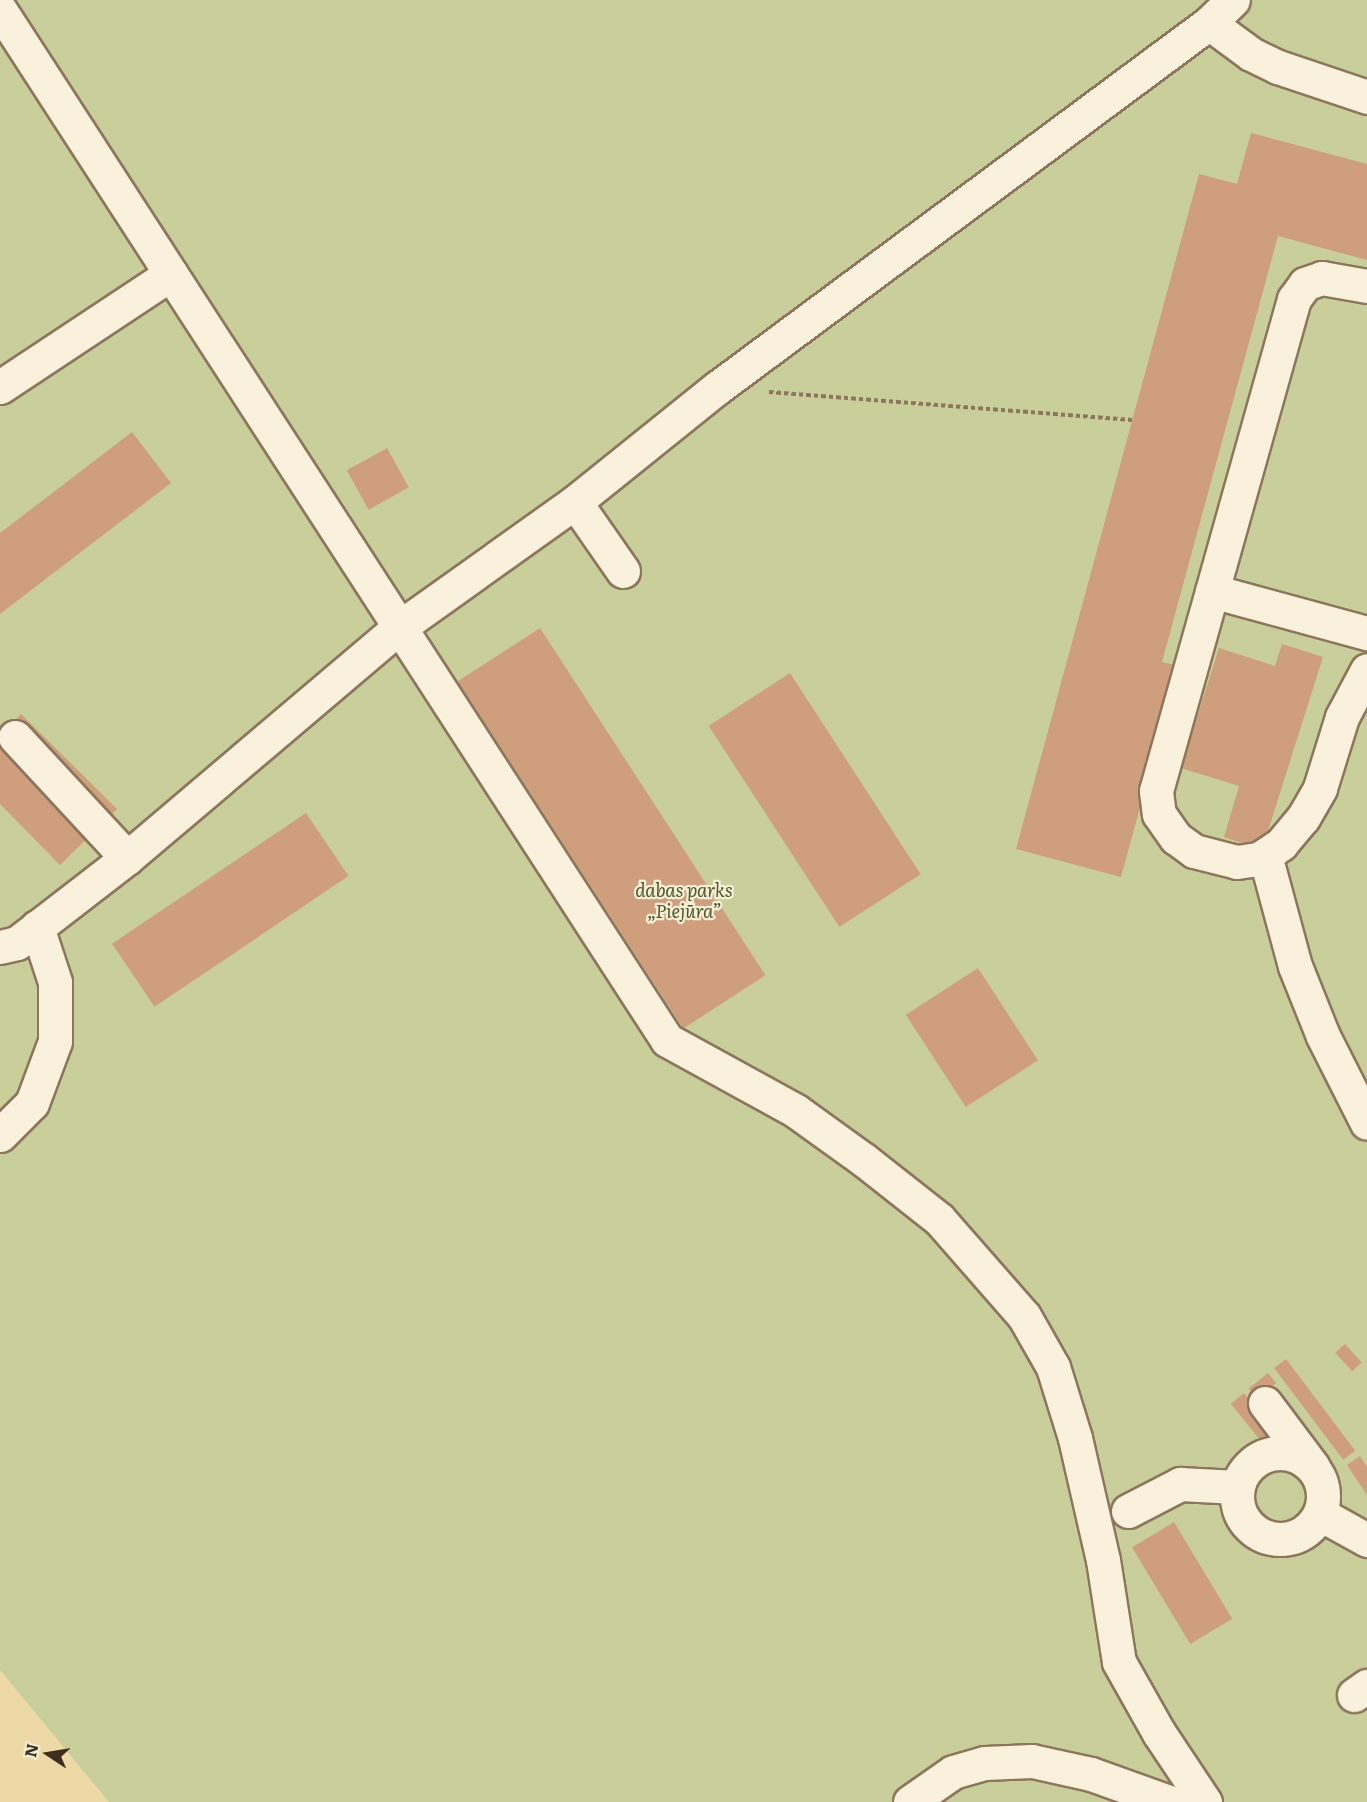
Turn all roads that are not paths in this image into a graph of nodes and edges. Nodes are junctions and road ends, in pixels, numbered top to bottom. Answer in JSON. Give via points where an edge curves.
{"nodes":[{"id":1,"x":1233,"y":0,"type":"edge"},
{"id":2,"x":0,"y":10,"type":"edge"},
{"id":3,"x":1209,"y":23,"type":"junction"},
{"id":4,"x":1367,"y":97,"type":"edge"},
{"id":5,"x":171,"y":274,"type":"junction"},
{"id":6,"x":1367,"y":286,"type":"edge"},
{"id":7,"x":0,"y":387,"type":"edge"},
{"id":8,"x":574,"y":502,"type":"junction"},
{"id":9,"x":623,"y":571,"type":"dead end"},
{"id":10,"x":1212,"y":591,"type":"junction"},
{"id":11,"x":397,"y":628,"type":"junction"},
{"id":12,"x":1367,"y":633,"type":"edge"},
{"id":13,"x":1367,"y":670,"type":"edge"},
{"id":14,"x":15,"y":737,"type":"dead end"},
{"id":15,"x":1265,"y":855,"type":"junction"},
{"id":16,"x":127,"y":858,"type":"junction"},
{"id":17,"x":37,"y":927,"type":"junction"},
{"id":18,"x":0,"y":947,"type":"edge"},
{"id":19,"x":1367,"y":1123,"type":"edge"},
{"id":20,"x":0,"y":1135,"type":"edge"},
{"id":21,"x":1265,"y":1402,"type":"dead end"},
{"id":22,"x":1316,"y":1471,"type":"junction"},
{"id":23,"x":1237,"y":1487,"type":"junction"},
{"id":24,"x":1128,"y":1511,"type":"dead end"},
{"id":25,"x":1320,"y":1514,"type":"junction"},
{"id":26,"x":1367,"y":1540,"type":"edge"},
{"id":27,"x":910,"y":1802,"type":"edge"},
{"id":28,"x":1169,"y":1802,"type":"edge"},
{"id":29,"x":1205,"y":1802,"type":"edge"}],
"edges":[{"from":1,"to":3,"type":"lane"},
{"from":2,"to":5,"type":"lane"},
{"from":3,"to":4,"type":"lane","via":[[1251,54],[1278,67]]},
{"from":3,"to":8,"type":"lane","via":[[717,388]]},
{"from":5,"to":7,"type":"lane"},
{"from":5,"to":11,"type":"lane"},
{"from":6,"to":10,"type":"lane","via":[[1322,278],[1305,284],[1294,299]]},
{"from":8,"to":9,"type":"lane"},
{"from":8,"to":11,"type":"lane"},
{"from":10,"to":12,"type":"lane"},
{"from":10,"to":15,"type":"lane","via":[[1156,791],[1160,814],[1176,838],[1210,857],[1237,862],[1259,860]]},
{"from":11,"to":16,"type":"lane"},
{"from":11,"to":29,"type":"lane","via":[[667,1040],[796,1111],[864,1160],[939,1219],[1024,1316],[1053,1366],[1075,1438],[1119,1662],[1159,1733]]},
{"from":13,"to":15,"type":"lane","via":[[1342,717],[1320,788],[1303,818],[1281,844]]},
{"from":14,"to":16,"type":"lane"},
{"from":15,"to":19,"type":"lane","via":[[1295,966],[1323,1036]]},
{"from":16,"to":17,"type":"lane"},
{"from":17,"to":18,"type":"lane","via":[[17,943]]},
{"from":17,"to":20,"type":"lane","via":[[55,982],[55,1041],[32,1103]]},
{"from":21,"to":22,"type":"lane"},
{"from":22,"to":23,"type":"lane","via":[[1293,1454],[1271,1454],[1251,1463]]},
{"from":22,"to":25,"type":"lane","via":[[1324,1499]]},
{"from":23,"to":24,"type":"lane","via":[[1180,1484]]},
{"from":23,"to":25,"type":"lane","via":[[1240,1515],[1248,1526],[1273,1539],[1300,1535]]},
{"from":25,"to":26,"type":"lane"},
{"from":27,"to":28,"type":"lane","via":[[953,1772],[986,1763],[1032,1761],[1090,1774]]}]}
